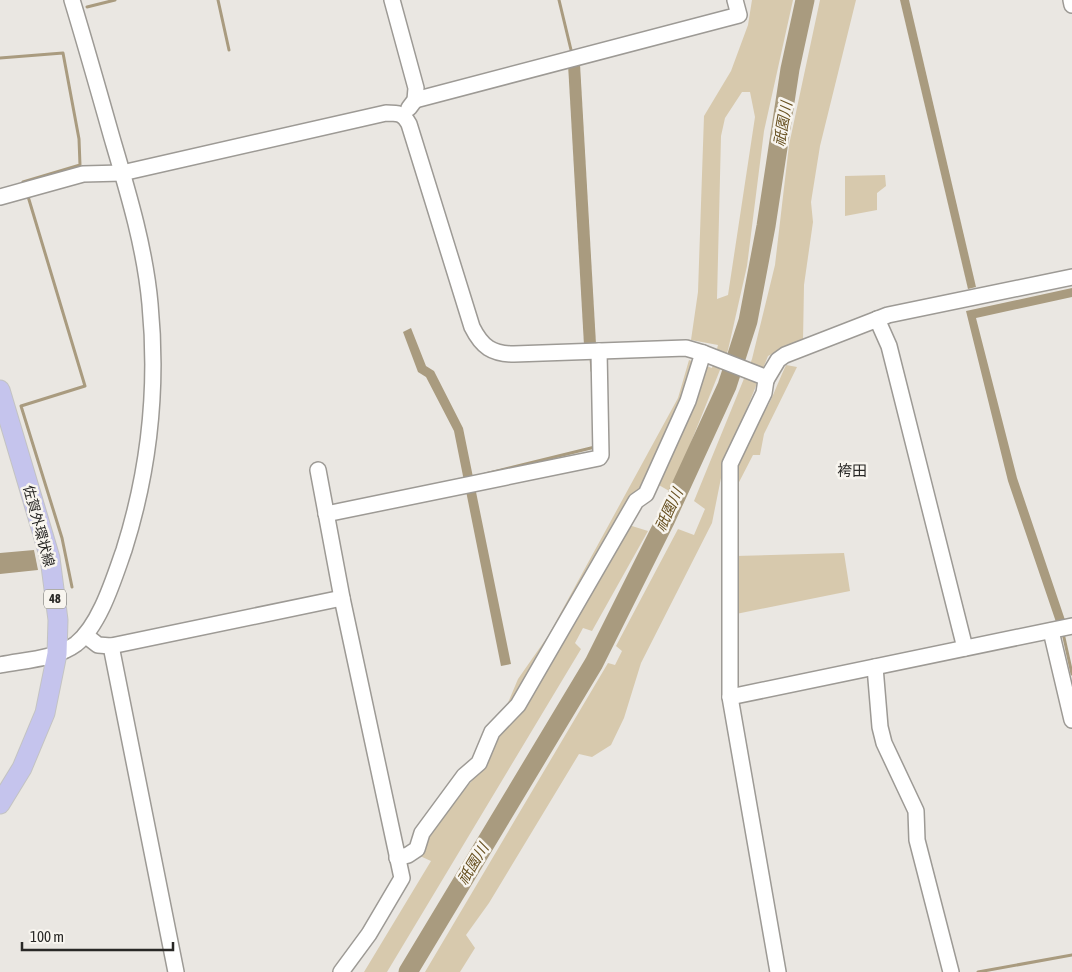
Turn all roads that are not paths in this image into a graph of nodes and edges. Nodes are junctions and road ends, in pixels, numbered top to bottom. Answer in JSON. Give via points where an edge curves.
{"nodes":[{"id":1,"x":72,"y":0,"type":"edge"},
{"id":2,"x":392,"y":0,"type":"edge"},
{"id":3,"x":735,"y":0,"type":"edge"},
{"id":4,"x":1071,"y":0,"type":"edge"},
{"id":5,"x":1072,"y":5,"type":"edge"},
{"id":6,"x":415,"y":100,"type":"junction"},
{"id":7,"x":404,"y":115,"type":"junction"},
{"id":8,"x":122,"y":173,"type":"junction"},
{"id":9,"x":0,"y":197,"type":"edge"},
{"id":10,"x":1072,"y":277,"type":"edge"},
{"id":11,"x":877,"y":319,"type":"junction"},
{"id":12,"x":598,"y":351,"type":"junction"},
{"id":13,"x":703,"y":353,"type":"junction"},
{"id":14,"x":764,"y":378,"type":"junction"},
{"id":15,"x":1,"y":398,"type":"edge"},
{"id":16,"x":318,"y":470,"type":"dead end"},
{"id":17,"x":326,"y":514,"type":"junction"},
{"id":18,"x":342,"y":598,"type":"junction"},
{"id":19,"x":1063,"y":628,"type":"edge"},
{"id":20,"x":85,"y":635,"type":"junction"},
{"id":21,"x":111,"y":646,"type":"junction"},
{"id":22,"x":966,"y":648,"type":"junction"},
{"id":23,"x":57,"y":654,"type":"junction"},
{"id":24,"x":0,"y":664,"type":"edge"},
{"id":25,"x":875,"y":667,"type":"junction"},
{"id":26,"x":730,"y":697,"type":"junction"},
{"id":27,"x":1072,"y":720,"type":"edge"},
{"id":28,"x":0,"y":804,"type":"edge"},
{"id":29,"x":397,"y":858,"type":"junction"},
{"id":30,"x":176,"y":972,"type":"edge"},
{"id":31,"x":340,"y":972,"type":"edge"},
{"id":32,"x":778,"y":972,"type":"edge"},
{"id":33,"x":951,"y":972,"type":"edge"}],
"edges":[{"from":1,"to":8,"type":"street"},
{"from":2,"to":6,"type":"street","via":[[414,75]]},
{"from":3,"to":6,"type":"street","via":[[739,15]]},
{"from":4,"to":5,"type":"street"},
{"from":6,"to":7,"type":"street"},
{"from":7,"to":8,"type":"street","via":[[386,113]]},
{"from":7,"to":12,"type":"street","via":[[479,341],[500,354]]},
{"from":8,"to":9,"type":"street","via":[[83,174]]},
{"from":8,"to":20,"type":"street","via":[[139,239],[150,303],[153,355],[151,419],[132,526],[115,578]]},
{"from":10,"to":11,"type":"street"},
{"from":11,"to":14,"type":"street","via":[[785,355]]},
{"from":11,"to":22,"type":"street","via":[[889,346]]},
{"from":12,"to":13,"type":"street","via":[[670,348]]},
{"from":12,"to":17,"type":"street","via":[[599,458]]},
{"from":13,"to":14,"type":"street"},
{"from":13,"to":29,"type":"street","via":[[688,401],[646,494],[636,501],[518,705],[492,732],[479,763],[464,776],[422,833],[417,849]]},
{"from":14,"to":26,"type":"street","via":[[764,393],[730,464]]},
{"from":15,"to":23,"type":"main road","name":"佐賀外環状線","number":"48","via":[[50,558],[58,620]]},
{"from":16,"to":17,"type":"street"},
{"from":17,"to":18,"type":"street"},
{"from":18,"to":21,"type":"street"},
{"from":18,"to":29,"type":"street"},
{"from":19,"to":22,"type":"street"},
{"from":19,"to":27,"type":"street"},
{"from":20,"to":21,"type":"street","via":[[98,645]]},
{"from":20,"to":23,"type":"street"},
{"from":21,"to":30,"type":"street"},
{"from":22,"to":25,"type":"street"},
{"from":23,"to":24,"type":"street"},
{"from":23,"to":28,"type":"main road","name":"佐賀外環状線","number":"48","via":[[45,713],[22,768]]},
{"from":25,"to":26,"type":"street"},
{"from":25,"to":33,"type":"street","via":[[880,727],[884,743],[916,811],[917,840]]},
{"from":26,"to":32,"type":"street"},
{"from":29,"to":31,"type":"street","via":[[402,878],[369,934]]}]}
